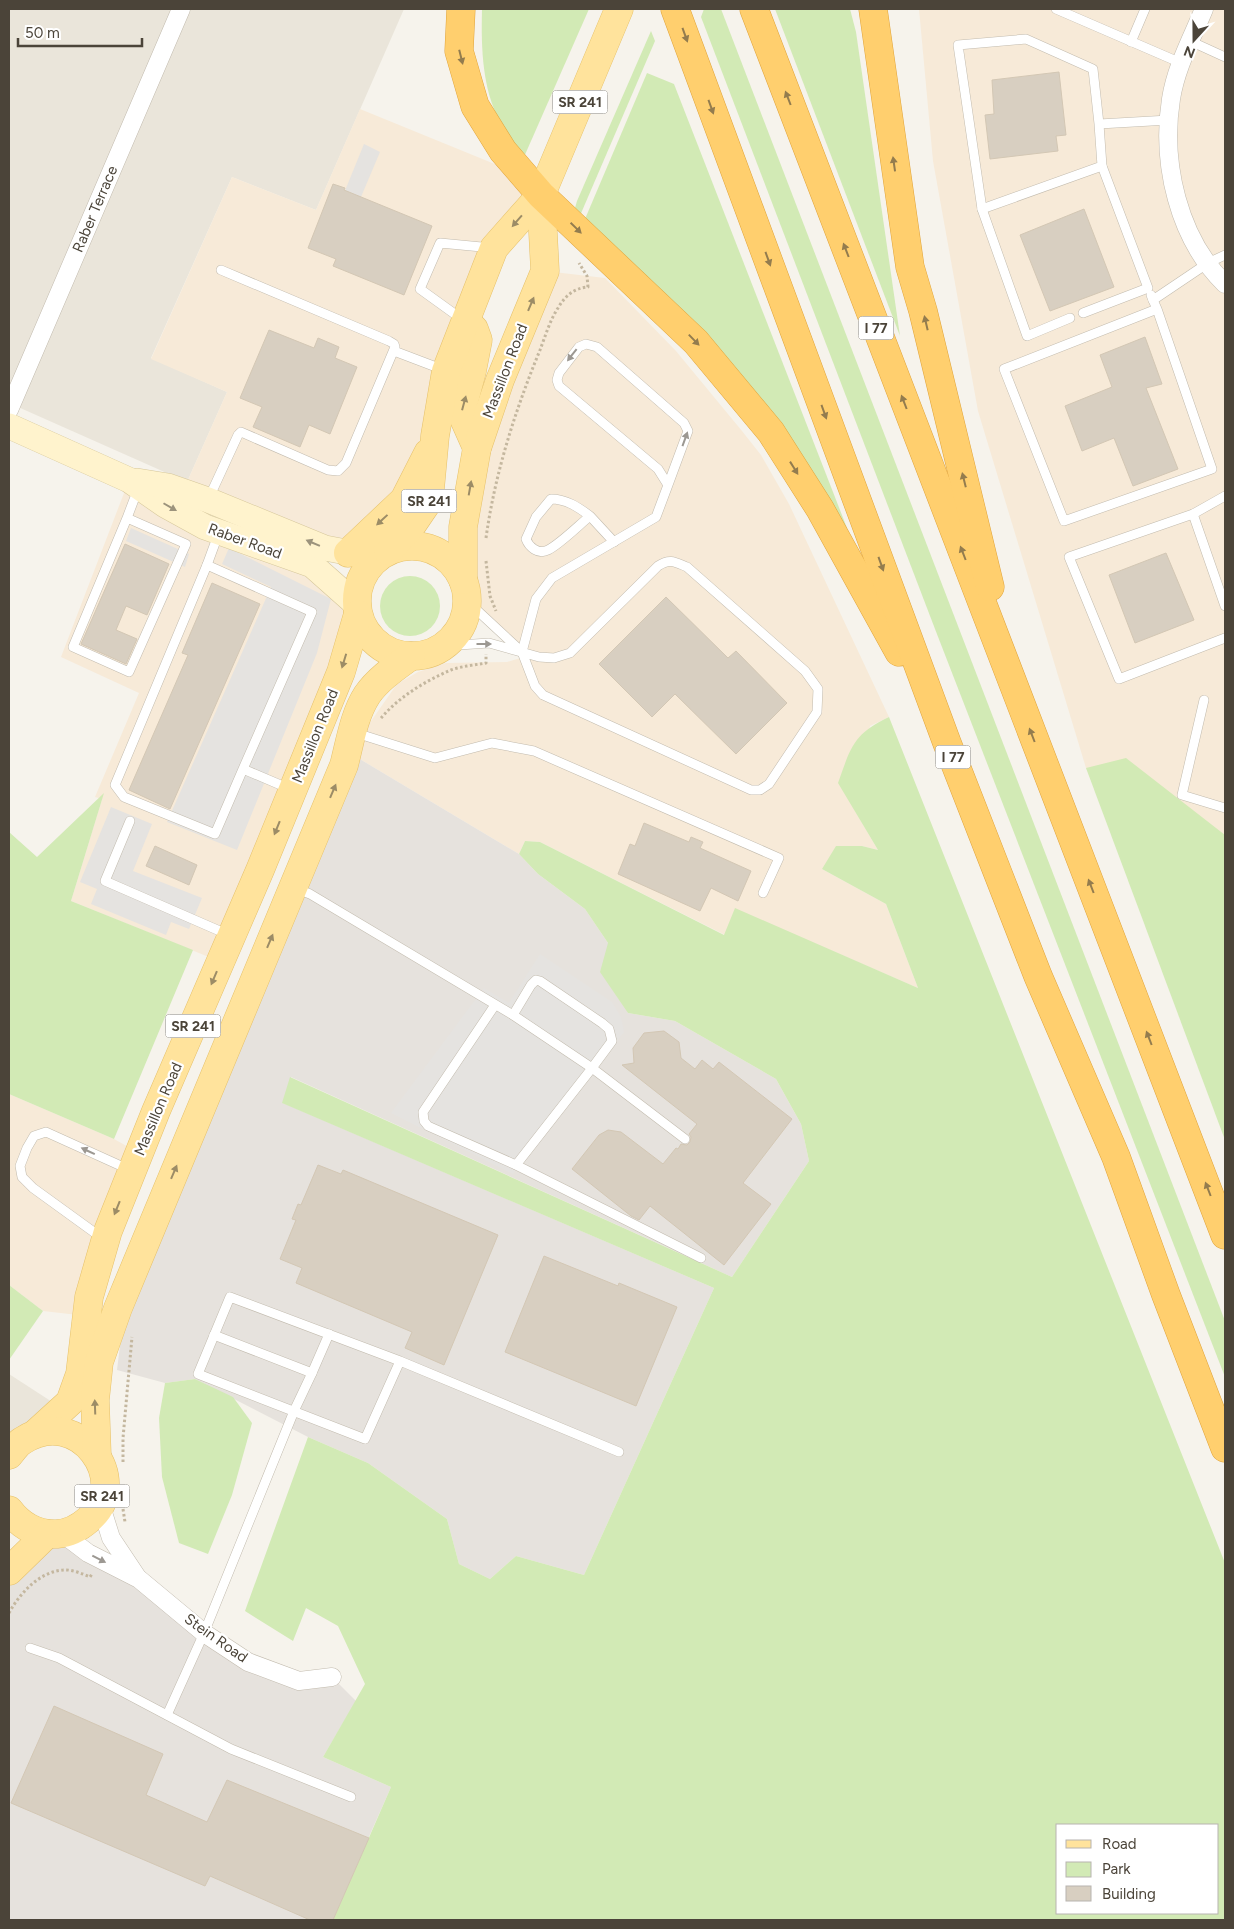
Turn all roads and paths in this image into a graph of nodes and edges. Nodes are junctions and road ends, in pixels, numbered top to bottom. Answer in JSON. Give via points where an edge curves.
{"nodes":[{"id":1,"x":181,"y":9,"type":"edge"},
{"id":2,"x":461,"y":9,"type":"edge"},
{"id":3,"x":619,"y":9,"type":"edge"},
{"id":4,"x":675,"y":9,"type":"edge"},
{"id":5,"x":754,"y":9,"type":"edge"},
{"id":6,"x":873,"y":9,"type":"edge"},
{"id":7,"x":1056,"y":9,"type":"edge"},
{"id":8,"x":1146,"y":9,"type":"edge"},
{"id":9,"x":1204,"y":9,"type":"edge"},
{"id":10,"x":1190,"y":41,"type":"junction"},
{"id":11,"x":1131,"y":42,"type":"junction"},
{"id":12,"x":1225,"y":57,"type":"edge"},
{"id":13,"x":1181,"y":63,"type":"junction"},
{"id":14,"x":1169,"y":120,"type":"junction"},
{"id":15,"x":1099,"y":124,"type":"junction"},
{"id":16,"x":1102,"y":166,"type":"junction"},
{"id":17,"x":541,"y":195,"type":"junction"},
{"id":18,"x":982,"y":209,"type":"junction"},
{"id":19,"x":494,"y":248,"type":"junction"},
{"id":20,"x":1225,"y":255,"type":"edge"},
{"id":21,"x":1208,"y":264,"type":"junction"},
{"id":22,"x":221,"y":270,"type":"dead end"},
{"id":23,"x":587,"y":276,"type":"dead end"},
{"id":24,"x":1225,"y":284,"type":"edge"},
{"id":25,"x":1148,"y":288,"type":"junction"},
{"id":26,"x":1155,"y":304,"type":"junction"},
{"id":27,"x":1083,"y":313,"type":"dead end"},
{"id":28,"x":1070,"y":318,"type":"dead end"},
{"id":29,"x":466,"y":322,"type":"junction"},
{"id":30,"x":394,"y":351,"type":"junction"},
{"id":31,"x":446,"y":371,"type":"junction"},
{"id":32,"x":9,"y":410,"type":"edge"},
{"id":33,"x":9,"y":426,"type":"edge"},
{"id":34,"x":435,"y":436,"type":"junction"},
{"id":35,"x":476,"y":448,"type":"junction"},
{"id":36,"x":134,"y":483,"type":"junction"},
{"id":37,"x":668,"y":485,"type":"junction"},
{"id":38,"x":1225,"y":496,"type":"edge"},
{"id":39,"x":208,"y":500,"type":"junction"},
{"id":40,"x":1193,"y":514,"type":"junction"},
{"id":41,"x":590,"y":516,"type":"junction"},
{"id":42,"x":127,"y":518,"type":"junction"},
{"id":43,"x":219,"y":532,"type":"junction"},
{"id":44,"x":486,"y":542,"type":"dead end"},
{"id":45,"x":614,"y":542,"type":"junction"},
{"id":46,"x":348,"y":553,"type":"junction"},
{"id":47,"x":382,"y":555,"type":"junction"},
{"id":48,"x":486,"y":557,"type":"dead end"},
{"id":49,"x":206,"y":565,"type":"junction"},
{"id":50,"x":465,"y":590,"type":"junction"},
{"id":51,"x":1225,"y":606,"type":"edge"},
{"id":52,"x":358,"y":609,"type":"junction"},
{"id":53,"x":495,"y":627,"type":"junction"},
{"id":54,"x":1225,"y":638,"type":"edge"},
{"id":55,"x":487,"y":643,"type":"junction"},
{"id":56,"x":444,"y":646,"type":"junction"},
{"id":57,"x":999,"y":648,"type":"junction"},
{"id":58,"x":522,"y":652,"type":"junction"},
{"id":59,"x":411,"y":656,"type":"junction"},
{"id":60,"x":1204,"y":700,"type":"dead end"},
{"id":61,"x":362,"y":735,"type":"junction"},
{"id":62,"x":947,"y":743,"type":"junction"},
{"id":63,"x":243,"y":769,"type":"junction"},
{"id":64,"x":293,"y":790,"type":"junction"},
{"id":65,"x":1225,"y":808,"type":"edge"},
{"id":66,"x":130,"y":821,"type":"dead end"},
{"id":67,"x":293,"y":887,"type":"junction"},
{"id":68,"x":763,"y":893,"type":"dead end"},
{"id":69,"x":232,"y":936,"type":"junction"},
{"id":70,"x":495,"y":1005,"type":"junction"},
{"id":71,"x":513,"y":1015,"type":"junction"},
{"id":72,"x":592,"y":1068,"type":"junction"},
{"id":73,"x":685,"y":1139,"type":"dead end"},
{"id":74,"x":516,"y":1165,"type":"junction"},
{"id":75,"x":132,"y":1171,"type":"junction"},
{"id":76,"x":1225,"y":1235,"type":"edge"},
{"id":77,"x":106,"y":1240,"type":"junction"},
{"id":78,"x":701,"y":1258,"type":"dead end"},
{"id":79,"x":132,"y":1330,"type":"dead end"},
{"id":80,"x":329,"y":1334,"type":"junction"},
{"id":81,"x":214,"y":1335,"type":"junction"},
{"id":82,"x":400,"y":1361,"type":"junction"},
{"id":83,"x":312,"y":1373,"type":"junction"},
{"id":84,"x":294,"y":1411,"type":"junction"},
{"id":85,"x":20,"y":1441,"type":"edge"},
{"id":86,"x":1225,"y":1448,"type":"edge"},
{"id":87,"x":619,"y":1452,"type":"dead end"},
{"id":88,"x":97,"y":1456,"type":"junction"},
{"id":89,"x":123,"y":1465,"type":"dead end"},
{"id":90,"x":112,"y":1502,"type":"junction"},
{"id":91,"x":9,"y":1510,"type":"edge"},
{"id":92,"x":55,"y":1534,"type":"junction"},
{"id":93,"x":117,"y":1547,"type":"junction"},
{"id":94,"x":101,"y":1560,"type":"junction"},
{"id":95,"x":9,"y":1571,"type":"edge"},
{"id":96,"x":138,"y":1579,"type":"junction"},
{"id":97,"x":9,"y":1612,"type":"edge"},
{"id":98,"x":204,"y":1633,"type":"junction"},
{"id":99,"x":30,"y":1648,"type":"dead end"},
{"id":100,"x":332,"y":1677,"type":"dead end"},
{"id":101,"x":167,"y":1715,"type":"junction"},
{"id":102,"x":351,"y":1798,"type":"dead end"}],
"edges":[{"from":1,"to":32,"type":"street","name":"Raber Terrace"},
{"from":2,"to":17,"type":"highway","one_way":true,"via":[[459,51],[476,106],[503,151]]},
{"from":3,"to":17,"type":"main road","name":"Massillon Road","number":"SR 241"},
{"from":4,"to":62,"type":"highway","number":"I 77","one_way":true},
{"from":57,"to":5,"type":"highway","number":"I 77","one_way":true},
{"from":57,"to":6,"type":"highway","one_way":true,"via":[[982,548],[910,267]]},
{"from":7,"to":11,"type":"lane"},
{"from":8,"to":11,"type":"lane"},
{"from":9,"to":10,"type":"street"},
{"from":10,"to":12,"type":"lane"},
{"from":10,"to":13,"type":"street"},
{"from":11,"to":13,"type":"lane"},
{"from":13,"to":14,"type":"street"},
{"from":14,"to":15,"type":"lane"},
{"from":14,"to":21,"type":"street","via":[[1169,160],[1175,190],[1190,232]]},
{"from":15,"to":16,"type":"lane"},
{"from":15,"to":18,"type":"lane","via":[[1093,69],[1026,39],[958,45]]},
{"from":16,"to":18,"type":"lane"},
{"from":16,"to":25,"type":"lane"},
{"from":17,"to":19,"type":"main road","name":"Massillon Road","number":"SR 241","one_way":true},
{"from":35,"to":17,"type":"main road","name":"Massillon Road","one_way":true,"via":[[545,271]]},
{"from":17,"to":62,"type":"highway","one_way":true,"via":[[696,342],[772,432],[820,509]]},
{"from":18,"to":28,"type":"lane","via":[[1027,336]]},
{"from":19,"to":29,"type":"main road","name":"Massillon Road","number":"SR 241"},
{"from":19,"to":29,"type":"lane","via":[[440,243],[420,289]]},
{"from":20,"to":21,"type":"lane"},
{"from":21,"to":24,"type":"street"},
{"from":21,"to":26,"type":"lane"},
{"from":22,"to":30,"type":"lane","via":[[394,344]]},
{"from":23,"to":44,"type":"path","via":[[588,287],[577,288],[557,309],[533,366],[508,438],[491,506]]},
{"from":25,"to":26,"type":"lane"},
{"from":25,"to":27,"type":"lane"},
{"from":26,"to":26,"type":"lane","via":[[1004,369],[1064,521],[1212,469]]},
{"from":29,"to":31,"type":"main road","name":"Massillon Road","number":"SR 241"},
{"from":35,"to":29,"type":"main road","one_way":true,"via":[[461,412],[478,340]]},
{"from":30,"to":31,"type":"lane"},
{"from":30,"to":39,"type":"lane","via":[[342,469],[338,472],[328,470],[241,432]]},
{"from":31,"to":34,"type":"main road","name":"Massillon Road","number":"SR 241"},
{"from":33,"to":36,"type":"street","name":"Raber Road"},
{"from":34,"to":46,"type":"main road","one_way":true,"via":[[404,500]]},
{"from":34,"to":47,"type":"main road","name":"Massillon Road","number":"SR 241","via":[[429,500],[412,525]]},
{"from":50,"to":35,"type":"main road","name":"Massillon Road","one_way":true,"via":[[463,527]]},
{"from":36,"to":39,"type":"street","name":"Raber Road","via":[[168,486]]},
{"from":36,"to":42,"type":"lane"},
{"from":36,"to":43,"type":"street","name":"Raber Road","one_way":true,"via":[[165,505]]},
{"from":37,"to":37,"type":"lane","one_way":true,"via":[[688,431],[684,423],[597,347],[586,344],[579,347],[559,373],[559,386],[658,469]]},
{"from":37,"to":45,"type":"lane","via":[[656,517]]},
{"from":38,"to":40,"type":"lane"},
{"from":46,"to":39,"type":"street","name":"Raber Road","one_way":true,"via":[[324,548]]},
{"from":40,"to":51,"type":"lane"},
{"from":40,"to":54,"type":"lane","via":[[1069,557],[1119,679]]},
{"from":41,"to":41,"type":"lane","via":[[547,551],[529,546],[526,539],[536,517],[551,499],[560,499]]},
{"from":41,"to":45,"type":"lane"},
{"from":42,"to":42,"type":"lane","via":[[73,647],[129,672],[186,544]]},
{"from":43,"to":49,"type":"lane"},
{"from":43,"to":52,"type":"street","name":"Raber Road","via":[[312,565]]},
{"from":45,"to":58,"type":"lane","via":[[552,578],[536,598]]},
{"from":46,"to":47,"type":"street","name":"Raber Road"},
{"from":47,"to":50,"type":"main road","via":[[406,546],[424,547],[442,554],[456,567]]},
{"from":47,"to":52,"type":"main road","via":[[372,562],[362,577],[357,596]]},
{"from":48,"to":53,"type":"path","via":[[490,596],[500,620]]},
{"from":49,"to":63,"type":"lane","via":[[312,612]]},
{"from":49,"to":63,"type":"lane","via":[[115,785],[124,797],[215,834]]},
{"from":50,"to":53,"type":"lane"},
{"from":50,"to":56,"type":"main road","via":[[465,618],[457,634]]},
{"from":52,"to":59,"type":"main road","via":[[366,631],[379,645],[394,653]]},
{"from":52,"to":64,"type":"main road","name":"Massillon Road","number":"SR 241","one_way":true,"via":[[341,672]]},
{"from":53,"to":58,"type":"lane"},
{"from":56,"to":55,"type":"lane","one_way":true},
{"from":55,"to":58,"type":"lane"},
{"from":55,"to":61,"type":"path","via":[[486,664],[453,669],[421,686],[394,702]]},
{"from":56,"to":59,"type":"main road","via":[[429,654]]},
{"from":76,"to":57,"type":"highway","number":"I 77","one_way":true},
{"from":58,"to":58,"type":"lane","via":[[554,658],[570,653],[658,566],[665,561],[675,562],[687,567],[805,671],[818,688],[817,712],[769,784],[760,790],[751,790],[543,695],[535,686]]},
{"from":59,"to":61,"type":"main road","name":"Massillon Road","via":[[368,694],[357,714]]},
{"from":60,"to":65,"type":"lane","via":[[1182,795]]},
{"from":67,"to":61,"type":"main road","name":"Massillon Road","one_way":true,"via":[[344,765]]},
{"from":61,"to":68,"type":"lane","via":[[435,758],[492,743],[534,752],[778,858]]},
{"from":62,"to":86,"type":"highway","number":"I 77","via":[[1038,976],[1116,1157]]},
{"from":63,"to":64,"type":"lane"},
{"from":64,"to":69,"type":"main road","name":"Massillon Road","number":"SR 241","one_way":true},
{"from":66,"to":69,"type":"lane","via":[[105,881]]},
{"from":67,"to":70,"type":"lane","via":[[310,894]]},
{"from":88,"to":67,"type":"main road","name":"Massillon Road","one_way":true,"via":[[95,1400],[99,1362],[118,1308]]},
{"from":69,"to":75,"type":"main road","name":"Massillon Road","number":"SR 241","one_way":true},
{"from":70,"to":71,"type":"lane"},
{"from":70,"to":74,"type":"lane","via":[[423,1112],[424,1121],[428,1126]]},
{"from":71,"to":72,"type":"lane"},
{"from":71,"to":72,"type":"lane","via":[[533,982],[544,982],[609,1029],[612,1041]]},
{"from":72,"to":73,"type":"lane"},
{"from":72,"to":74,"type":"lane"},
{"from":74,"to":78,"type":"lane"},
{"from":75,"to":77,"type":"main road","name":"Massillon Road","number":"SR 241","one_way":true},
{"from":75,"to":77,"type":"lane","one_way":true,"via":[[46,1132],[34,1136],[20,1166],[22,1177],[33,1188]]},
{"from":77,"to":85,"type":"main road","name":"Massillon Road","number":"SR 241","via":[[89,1297],[80,1374],[70,1402]]},
{"from":79,"to":89,"type":"path"},
{"from":80,"to":81,"type":"lane","via":[[230,1296]]},
{"from":80,"to":82,"type":"lane"},
{"from":80,"to":83,"type":"lane"},
{"from":81,"to":83,"type":"lane"},
{"from":81,"to":84,"type":"lane","via":[[198,1374]]},
{"from":82,"to":84,"type":"lane","via":[[365,1439]]},
{"from":82,"to":87,"type":"lane"},
{"from":83,"to":84,"type":"lane"},
{"from":84,"to":98,"type":"lane"},
{"from":85,"to":88,"type":"main road","via":[[54,1431],[71,1434],[86,1443]]},
{"from":88,"to":90,"type":"main road","number":"SR 241","via":[[103,1471],[104,1488]]},
{"from":90,"to":92,"type":"main road","number":"SR 241","via":[[78,1528]]},
{"from":90,"to":93,"type":"street","name":"Stein Road","via":[[111,1538]]},
{"from":90,"to":93,"type":"path","via":[[128,1541]]},
{"from":91,"to":92,"type":"main road","via":[[30,1530]]},
{"from":92,"to":94,"type":"street","name":"Stein Road","one_way":true},
{"from":92,"to":95,"type":"main road","number":"SR 241"},
{"from":93,"to":96,"type":"street","name":"Stein Road"},
{"from":94,"to":96,"type":"street","name":"Stein Road"},
{"from":94,"to":97,"type":"path","via":[[90,1577],[65,1569],[48,1574],[30,1585]]},
{"from":96,"to":98,"type":"street","name":"Stein Road"},
{"from":98,"to":100,"type":"street","name":"Stein Road","via":[[248,1662],[299,1681]]},
{"from":98,"to":101,"type":"lane"},
{"from":99,"to":101,"type":"lane","via":[[59,1658]]},
{"from":101,"to":102,"type":"lane","via":[[231,1749]]}]}
